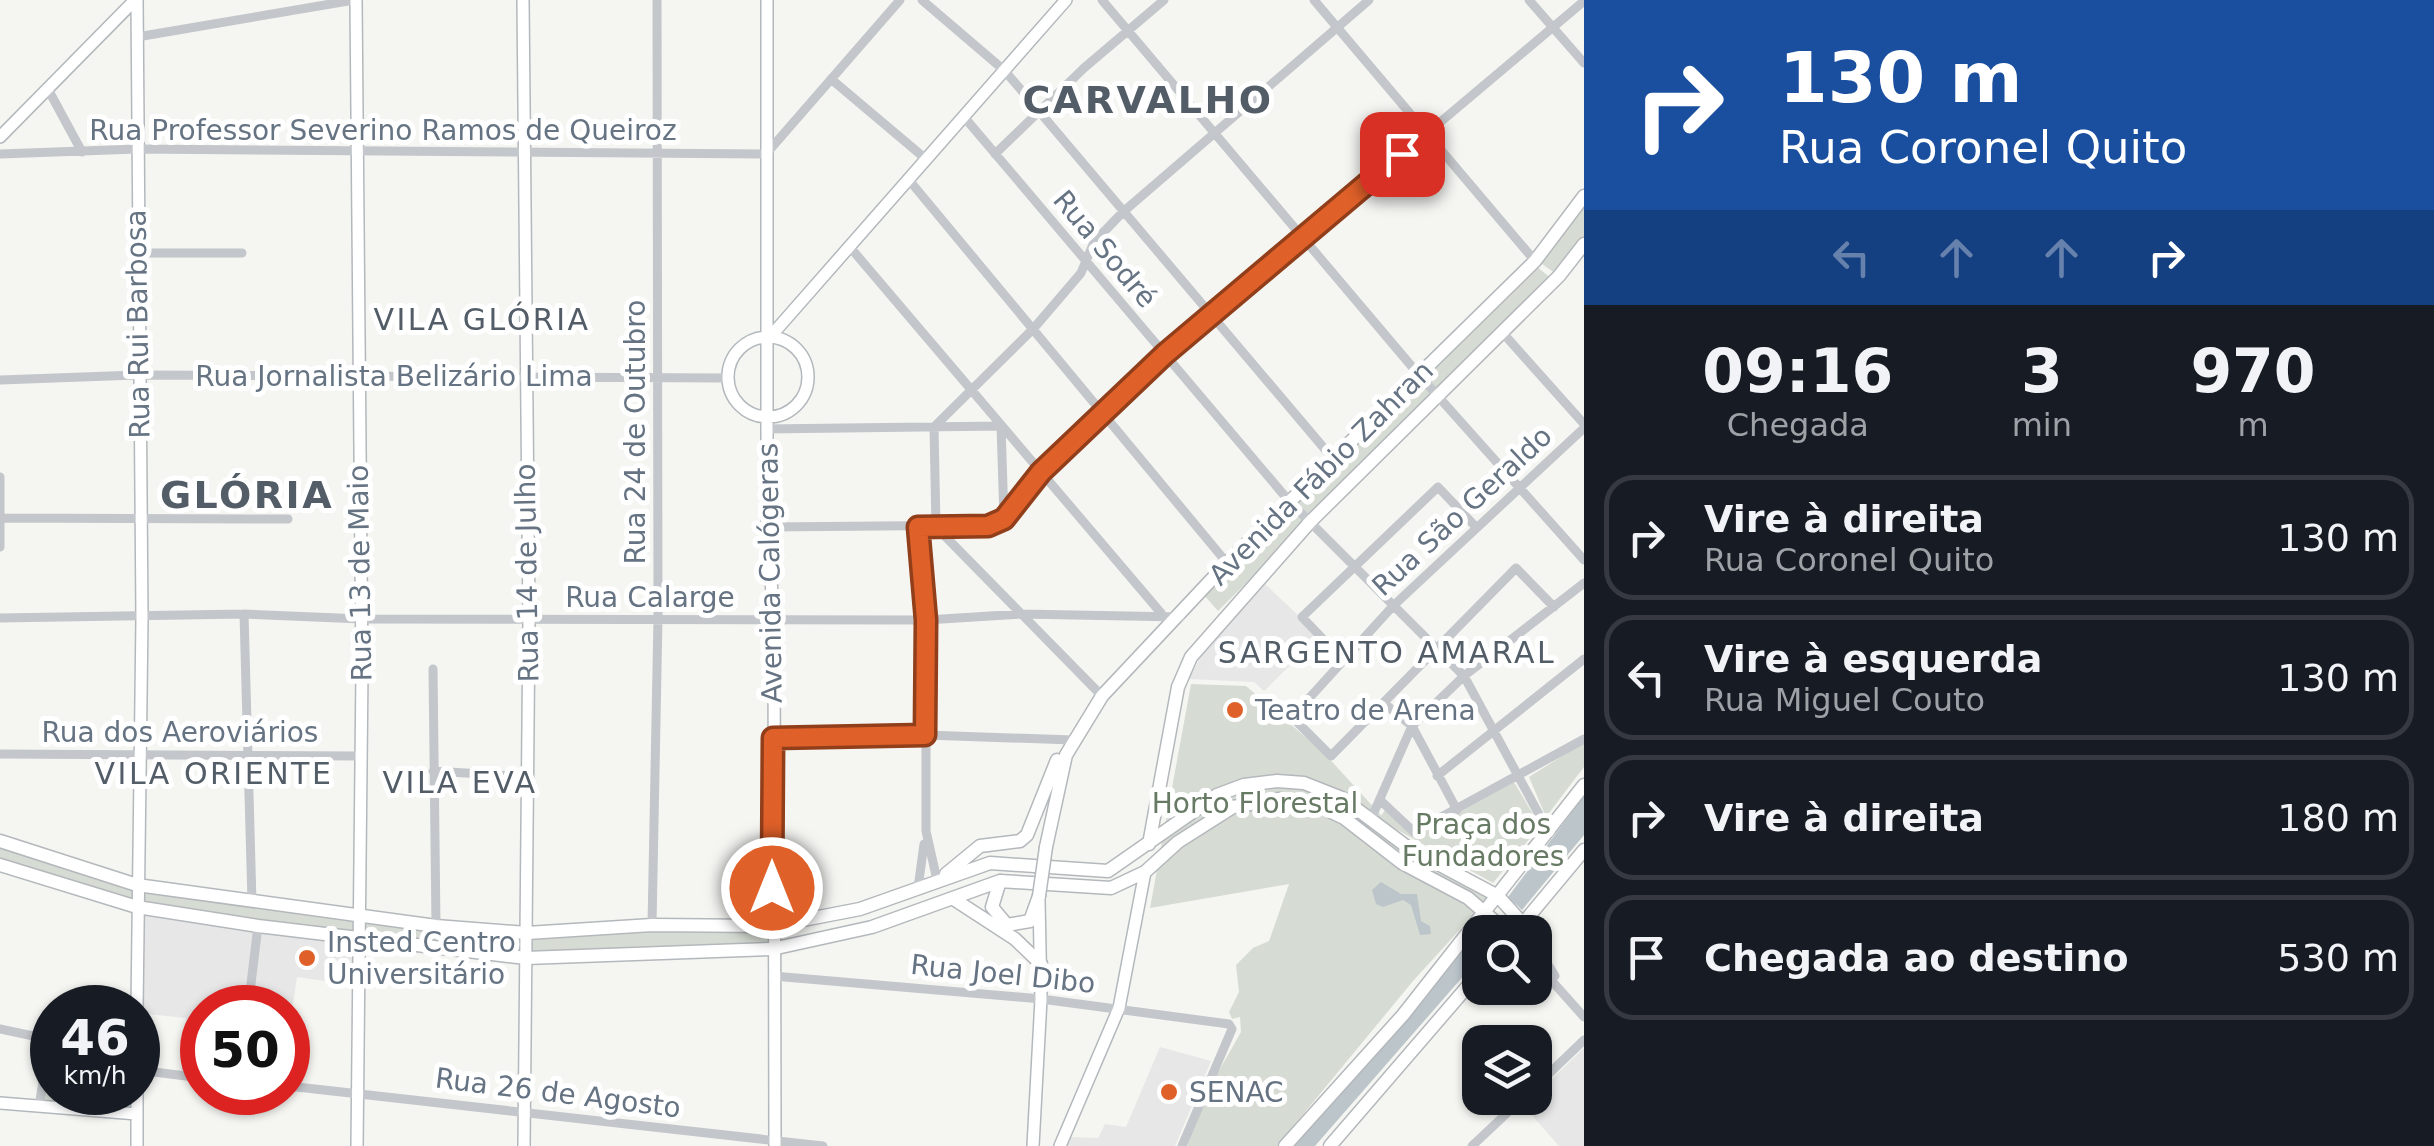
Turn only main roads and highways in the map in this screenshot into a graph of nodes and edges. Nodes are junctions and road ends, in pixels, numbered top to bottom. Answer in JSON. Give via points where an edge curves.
{"nodes":[{"id":1,"x":1584,"y":196,"type":"edge"},
{"id":2,"x":1581,"y":255,"type":"edge"},
{"id":3,"x":1073,"y":736,"type":"junction"},
{"id":4,"x":1584,"y":784,"type":"edge"},
{"id":5,"x":0,"y":841,"type":"edge"},
{"id":6,"x":1150,"y":843,"type":"junction"},
{"id":7,"x":1584,"y":850,"type":"edge"},
{"id":8,"x":0,"y":865,"type":"edge"},
{"id":9,"x":1145,"y":872,"type":"junction"},
{"id":10,"x":940,"y":879,"type":"junction"},
{"id":11,"x":1000,"y":881,"type":"junction"},
{"id":12,"x":952,"y":898,"type":"junction"},
{"id":13,"x":1501,"y":899,"type":"junction"},
{"id":14,"x":1488,"y":913,"type":"junction"},
{"id":15,"x":1492,"y":915,"type":"edge"},
{"id":16,"x":1509,"y":915,"type":"edge"},
{"id":17,"x":1527,"y":915,"type":"edge"},
{"id":18,"x":1042,"y":964,"type":"road end"},
{"id":19,"x":1462,"y":993,"type":"edge"},
{"id":20,"x":1285,"y":1146,"type":"edge"},
{"id":21,"x":1330,"y":1146,"type":"edge"}],
"edges":[{"from":1,"to":3,"type":"main road","name":"Avenida Fábio Zahran","via":[[1534,261],[1226,563]]},
{"from":2,"to":6,"type":"main road","name":"Avenida Fábio Zahran","via":[[1310,522],[1217,625],[1180,678]]},
{"from":3,"to":10,"type":"main road","via":[[1027,836],[980,846]]},
{"from":3,"to":11,"type":"main road","name":"Avenida Fábio Zahran","bridge":true,"via":[[1030,921],[1006,925],[992,907]]},
{"from":4,"to":13,"type":"main road"},
{"from":5,"to":10,"type":"main road","via":[[137,885],[528,933],[772,926],[846,913]]},
{"from":6,"to":9,"type":"main road","name":"Avenida Fábio Zahran"},
{"from":6,"to":10,"type":"main road","via":[[1108,871],[990,863]]},
{"from":6,"to":13,"type":"main road","via":[[1218,795],[1260,781],[1304,783],[1342,798],[1410,849]]},
{"from":7,"to":17,"type":"main road"},
{"from":8,"to":12,"type":"main road","via":[[137,907],[526,958],[772,949],[851,934]]},
{"from":9,"to":11,"type":"main road","via":[[1097,890]]},
{"from":9,"to":14,"type":"main road","via":[[1233,807],[1278,799],[1344,818],[1402,863]]},
{"from":11,"to":12,"type":"main road"},
{"from":12,"to":18,"type":"main road"},
{"from":13,"to":14,"type":"main road"},
{"from":13,"to":16,"type":"main road"},
{"from":14,"to":15,"type":"main road"},
{"from":14,"to":20,"type":"main road"},
{"from":19,"to":21,"type":"main road"}]}
